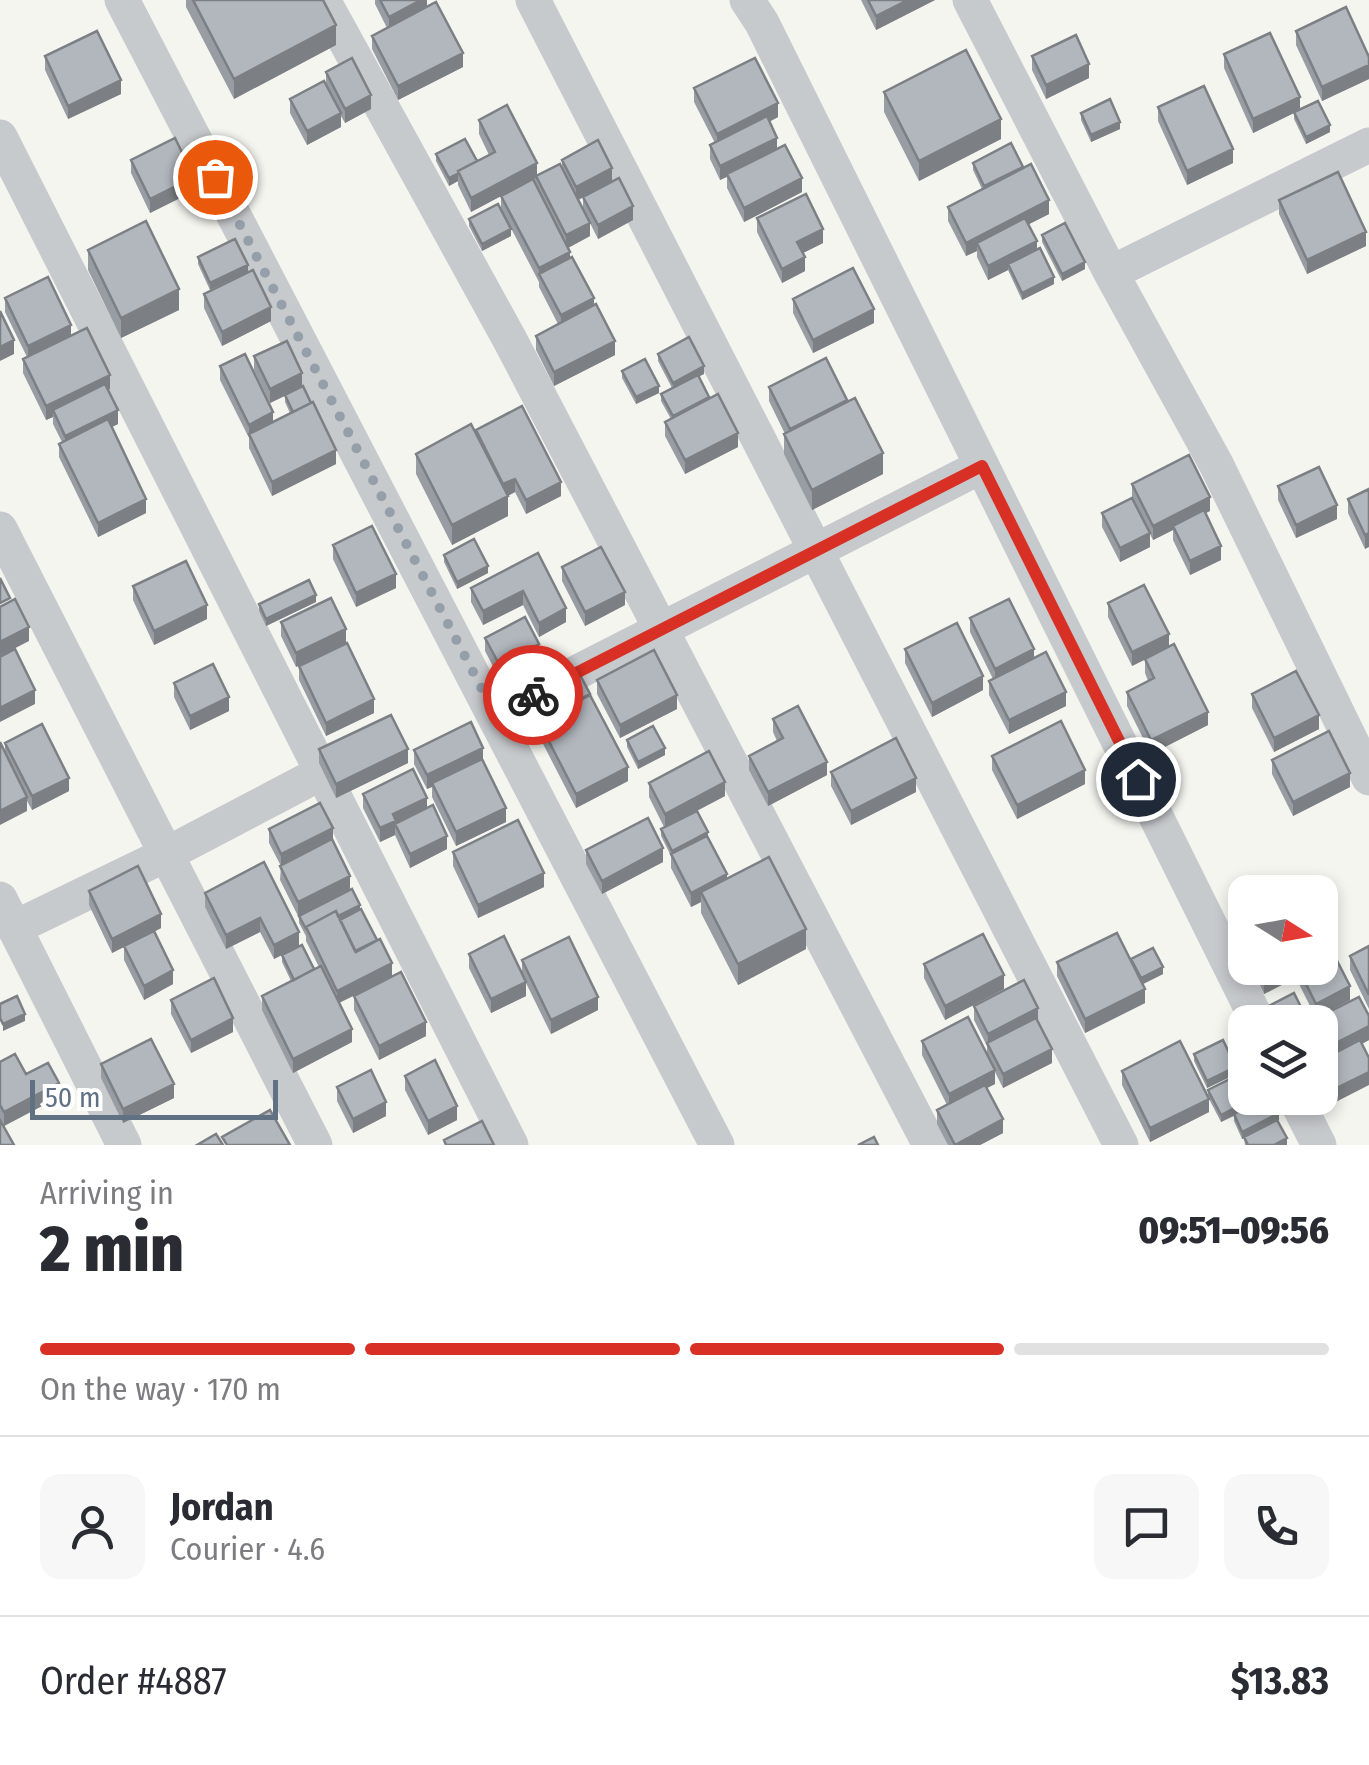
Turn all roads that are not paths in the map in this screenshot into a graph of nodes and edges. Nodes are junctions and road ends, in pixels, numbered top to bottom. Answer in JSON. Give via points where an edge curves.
{"nodes":[{"id":1,"x":122,"y":0,"type":"edge"},
{"id":2,"x":323,"y":0,"type":"edge"},
{"id":3,"x":533,"y":0,"type":"edge"},
{"id":4,"x":747,"y":0,"type":"edge"},
{"id":5,"x":970,"y":0,"type":"edge"},
{"id":6,"x":0,"y":137,"type":"edge"},
{"id":7,"x":1369,"y":145,"type":"edge"},
{"id":8,"x":1111,"y":273,"type":"junction"},
{"id":9,"x":982,"y":466,"type":"junction"},
{"id":10,"x":0,"y":529,"type":"edge"},
{"id":11,"x":816,"y":550,"type":"junction"},
{"id":12,"x":660,"y":628,"type":"junction"},
{"id":13,"x":495,"y":714,"type":"junction"},
{"id":14,"x":321,"y":773,"type":"junction"},
{"id":15,"x":1369,"y":778,"type":"edge"},
{"id":16,"x":165,"y":855,"type":"junction"},
{"id":17,"x":7,"y":913,"type":"edge"},
{"id":18,"x":1250,"y":1005,"type":"edge"},
{"id":19,"x":1304,"y":1115,"type":"edge"},
{"id":20,"x":124,"y":1145,"type":"edge"},
{"id":21,"x":315,"y":1145,"type":"edge"},
{"id":22,"x":510,"y":1145,"type":"edge"},
{"id":23,"x":717,"y":1145,"type":"edge"},
{"id":24,"x":930,"y":1145,"type":"edge"},
{"id":25,"x":1121,"y":1145,"type":"edge"},
{"id":26,"x":1319,"y":1145,"type":"edge"}],
"edges":[{"from":1,"to":13,"type":"street"},
{"from":2,"to":12,"type":"street"},
{"from":3,"to":11,"type":"street"},
{"from":4,"to":9,"type":"street"},
{"from":5,"to":8,"type":"street"},
{"from":6,"to":14,"type":"street"},
{"from":7,"to":8,"type":"street"},
{"from":8,"to":15,"type":"street","via":[[1216,464]]},
{"from":9,"to":11,"type":"street"},
{"from":9,"to":18,"type":"street"},
{"from":10,"to":16,"type":"street"},
{"from":11,"to":12,"type":"street"},
{"from":11,"to":25,"type":"street"},
{"from":12,"to":13,"type":"street"},
{"from":12,"to":24,"type":"street"},
{"from":13,"to":23,"type":"street"},
{"from":14,"to":16,"type":"street"},
{"from":14,"to":22,"type":"street"},
{"from":16,"to":17,"type":"street"},
{"from":16,"to":21,"type":"street"},
{"from":17,"to":20,"type":"street"},
{"from":19,"to":26,"type":"street"}]}
